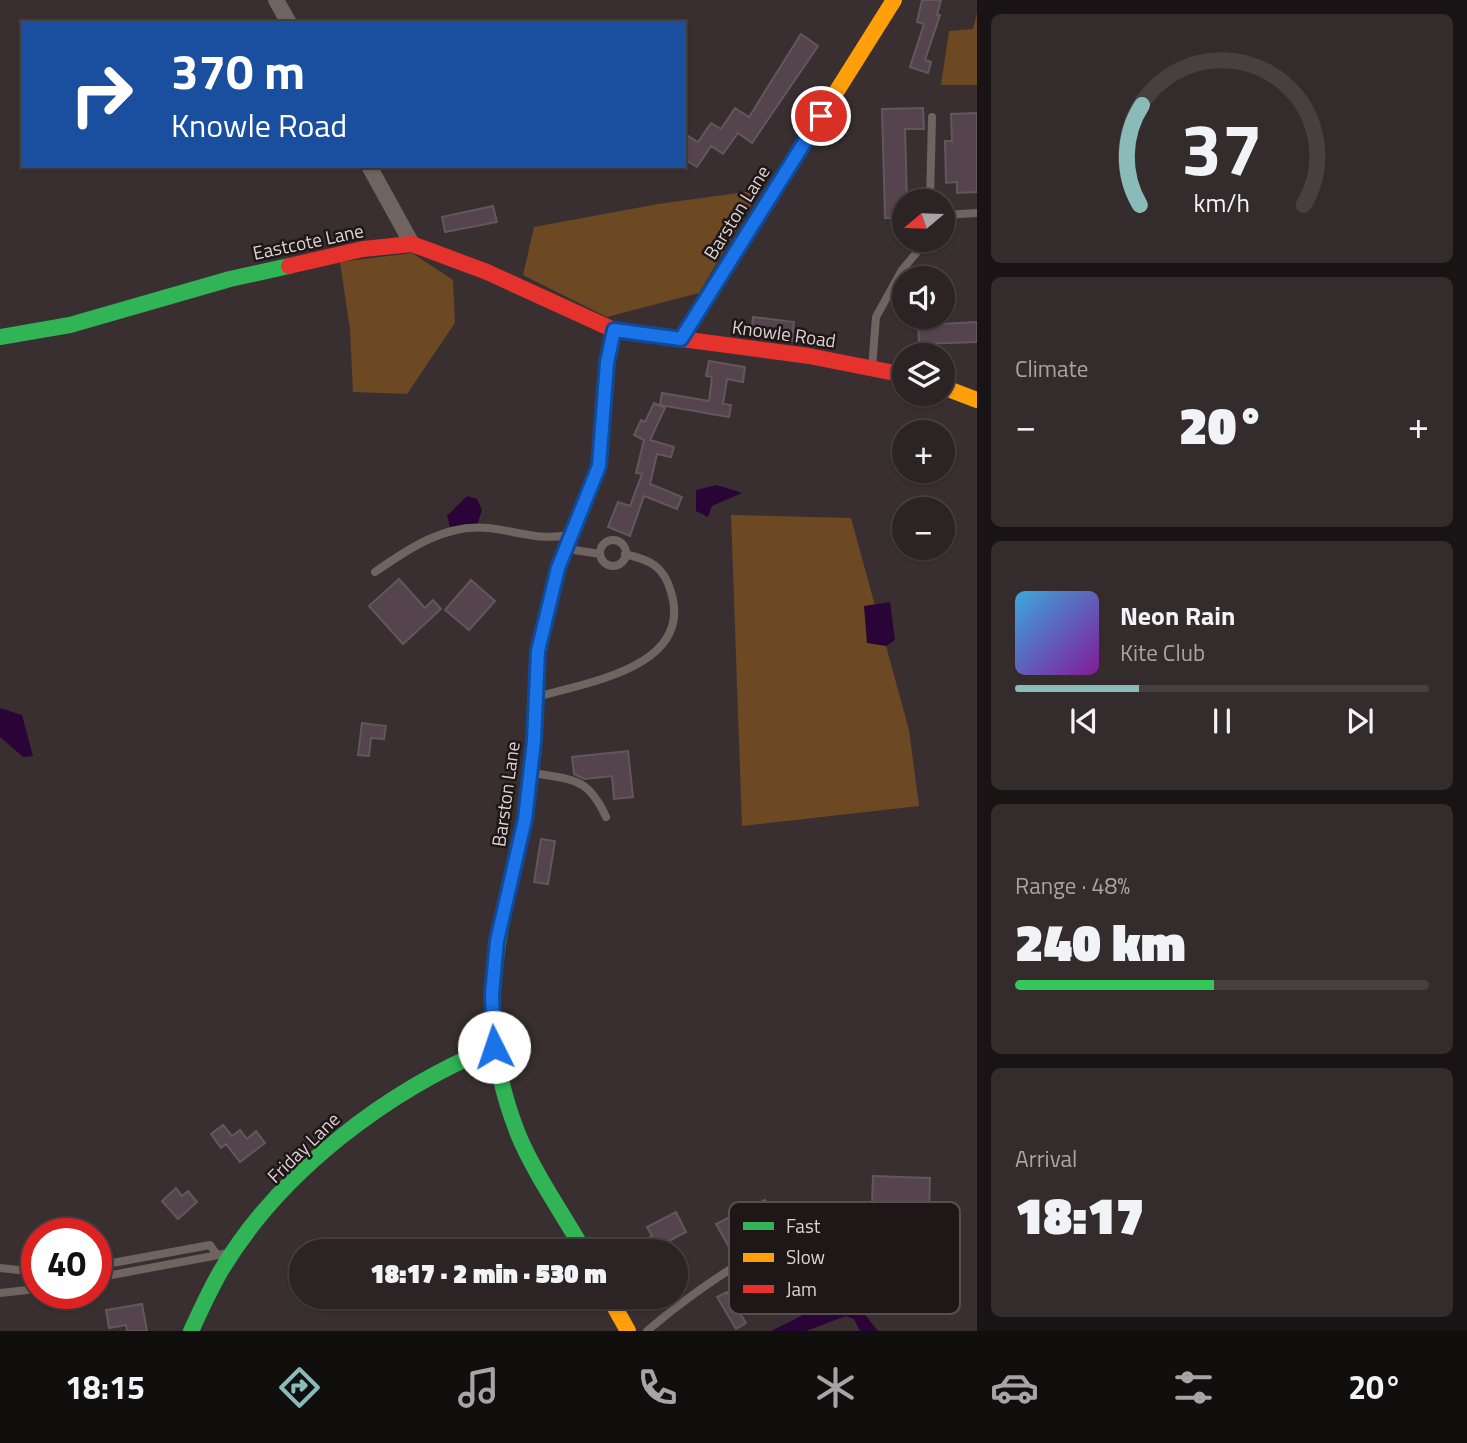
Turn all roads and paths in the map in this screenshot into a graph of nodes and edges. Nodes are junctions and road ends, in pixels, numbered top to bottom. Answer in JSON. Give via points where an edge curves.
{"nodes":[{"id":1,"x":276,"y":0,"type":"edge"},
{"id":2,"x":894,"y":0,"type":"edge"},
{"id":3,"x":288,"y":21,"type":"edge"},
{"id":4,"x":932,"y":117,"type":"dead end"},
{"id":5,"x":370,"y":168,"type":"edge"},
{"id":6,"x":930,"y":189,"type":"edge"},
{"id":7,"x":977,"y":214,"type":"edge"},
{"id":8,"x":956,"y":215,"type":"edge"},
{"id":9,"x":412,"y":244,"type":"junction"},
{"id":10,"x":917,"y":252,"type":"edge"},
{"id":11,"x":614,"y":330,"type":"junction"},
{"id":12,"x":0,"y":337,"type":"edge"},
{"id":13,"x":681,"y":339,"type":"junction"},
{"id":14,"x":872,"y":368,"type":"junction"},
{"id":15,"x":892,"y":372,"type":"edge"},
{"id":16,"x":955,"y":392,"type":"edge"},
{"id":17,"x":977,"y":400,"type":"edge"},
{"id":18,"x":568,"y":542,"type":"junction"},
{"id":19,"x":600,"y":554,"type":"junction"},
{"id":20,"x":625,"y":554,"type":"junction"},
{"id":21,"x":375,"y":572,"type":"dead end"},
{"id":22,"x":534,"y":698,"type":"junction"},
{"id":23,"x":530,"y":773,"type":"junction"},
{"id":24,"x":606,"y":817,"type":"dead end"},
{"id":25,"x":494,"y":1047,"type":"junction"},
{"id":26,"x":577,"y":1239,"type":"edge"},
{"id":27,"x":225,"y":1254,"type":"junction"},
{"id":28,"x":112,"y":1263,"type":"edge"},
{"id":29,"x":0,"y":1268,"type":"edge"},
{"id":30,"x":729,"y":1268,"type":"edge"},
{"id":31,"x":21,"y":1270,"type":"edge"},
{"id":32,"x":112,"y":1275,"type":"edge"},
{"id":33,"x":21,"y":1291,"type":"edge"},
{"id":34,"x":0,"y":1293,"type":"edge"},
{"id":35,"x":616,"y":1309,"type":"edge"},
{"id":36,"x":191,"y":1331,"type":"edge"},
{"id":37,"x":628,"y":1331,"type":"edge"},
{"id":38,"x":647,"y":1331,"type":"edge"}],
"edges":[{"from":1,"to":3,"type":"street"},
{"from":2,"to":13,"type":"street","name":"Barston Lane"},
{"from":4,"to":6,"type":"lane"},
{"from":5,"to":9,"type":"street"},
{"from":7,"to":8,"type":"lane"},
{"from":9,"to":11,"type":"street","name":"Eastcote Lane"},
{"from":9,"to":12,"type":"street","name":"Eastcote Lane","via":[[363,249],[254,273],[70,325]]},
{"from":10,"to":14,"type":"lane","via":[[876,317]]},
{"from":11,"to":13,"type":"street","name":"Knowle Road"},
{"from":11,"to":18,"type":"street","name":"Barston Lane","via":[[599,466]]},
{"from":13,"to":14,"type":"street","name":"Knowle Road"},
{"from":14,"to":15,"type":"street","name":"Knowle Road"},
{"from":16,"to":17,"type":"street"},
{"from":18,"to":19,"type":"lane"},
{"from":18,"to":21,"type":"lane","via":[[487,527],[454,530],[416,545]]},
{"from":18,"to":22,"type":"street","name":"Barston Lane","via":[[538,651]]},
{"from":19,"to":20,"type":"lane","via":[[610,566],[619,565]]},
{"from":19,"to":20,"type":"lane","via":[[602,546],[612,540],[623,546]]},
{"from":20,"to":22,"type":"lane","via":[[662,569],[676,618],[671,634],[659,649],[625,671]]},
{"from":22,"to":23,"type":"street","name":"Barston Lane"},
{"from":23,"to":24,"type":"lane","via":[[569,779],[588,788]]},
{"from":23,"to":25,"type":"street","name":"Barston Lane","via":[[525,819],[497,941]]},
{"from":25,"to":26,"type":"street","name":"Barston Lane","via":[[519,1136]]},
{"from":25,"to":27,"type":"street","name":"Friday Lane","via":[[437,1069],[342,1136]]},
{"from":27,"to":28,"type":"lane","via":[[210,1245]]},
{"from":27,"to":32,"type":"lane"},
{"from":27,"to":36,"type":"street","name":"Friday Lane"},
{"from":29,"to":31,"type":"lane"},
{"from":30,"to":38,"type":"lane"},
{"from":33,"to":34,"type":"lane"},
{"from":35,"to":37,"type":"street"}]}
